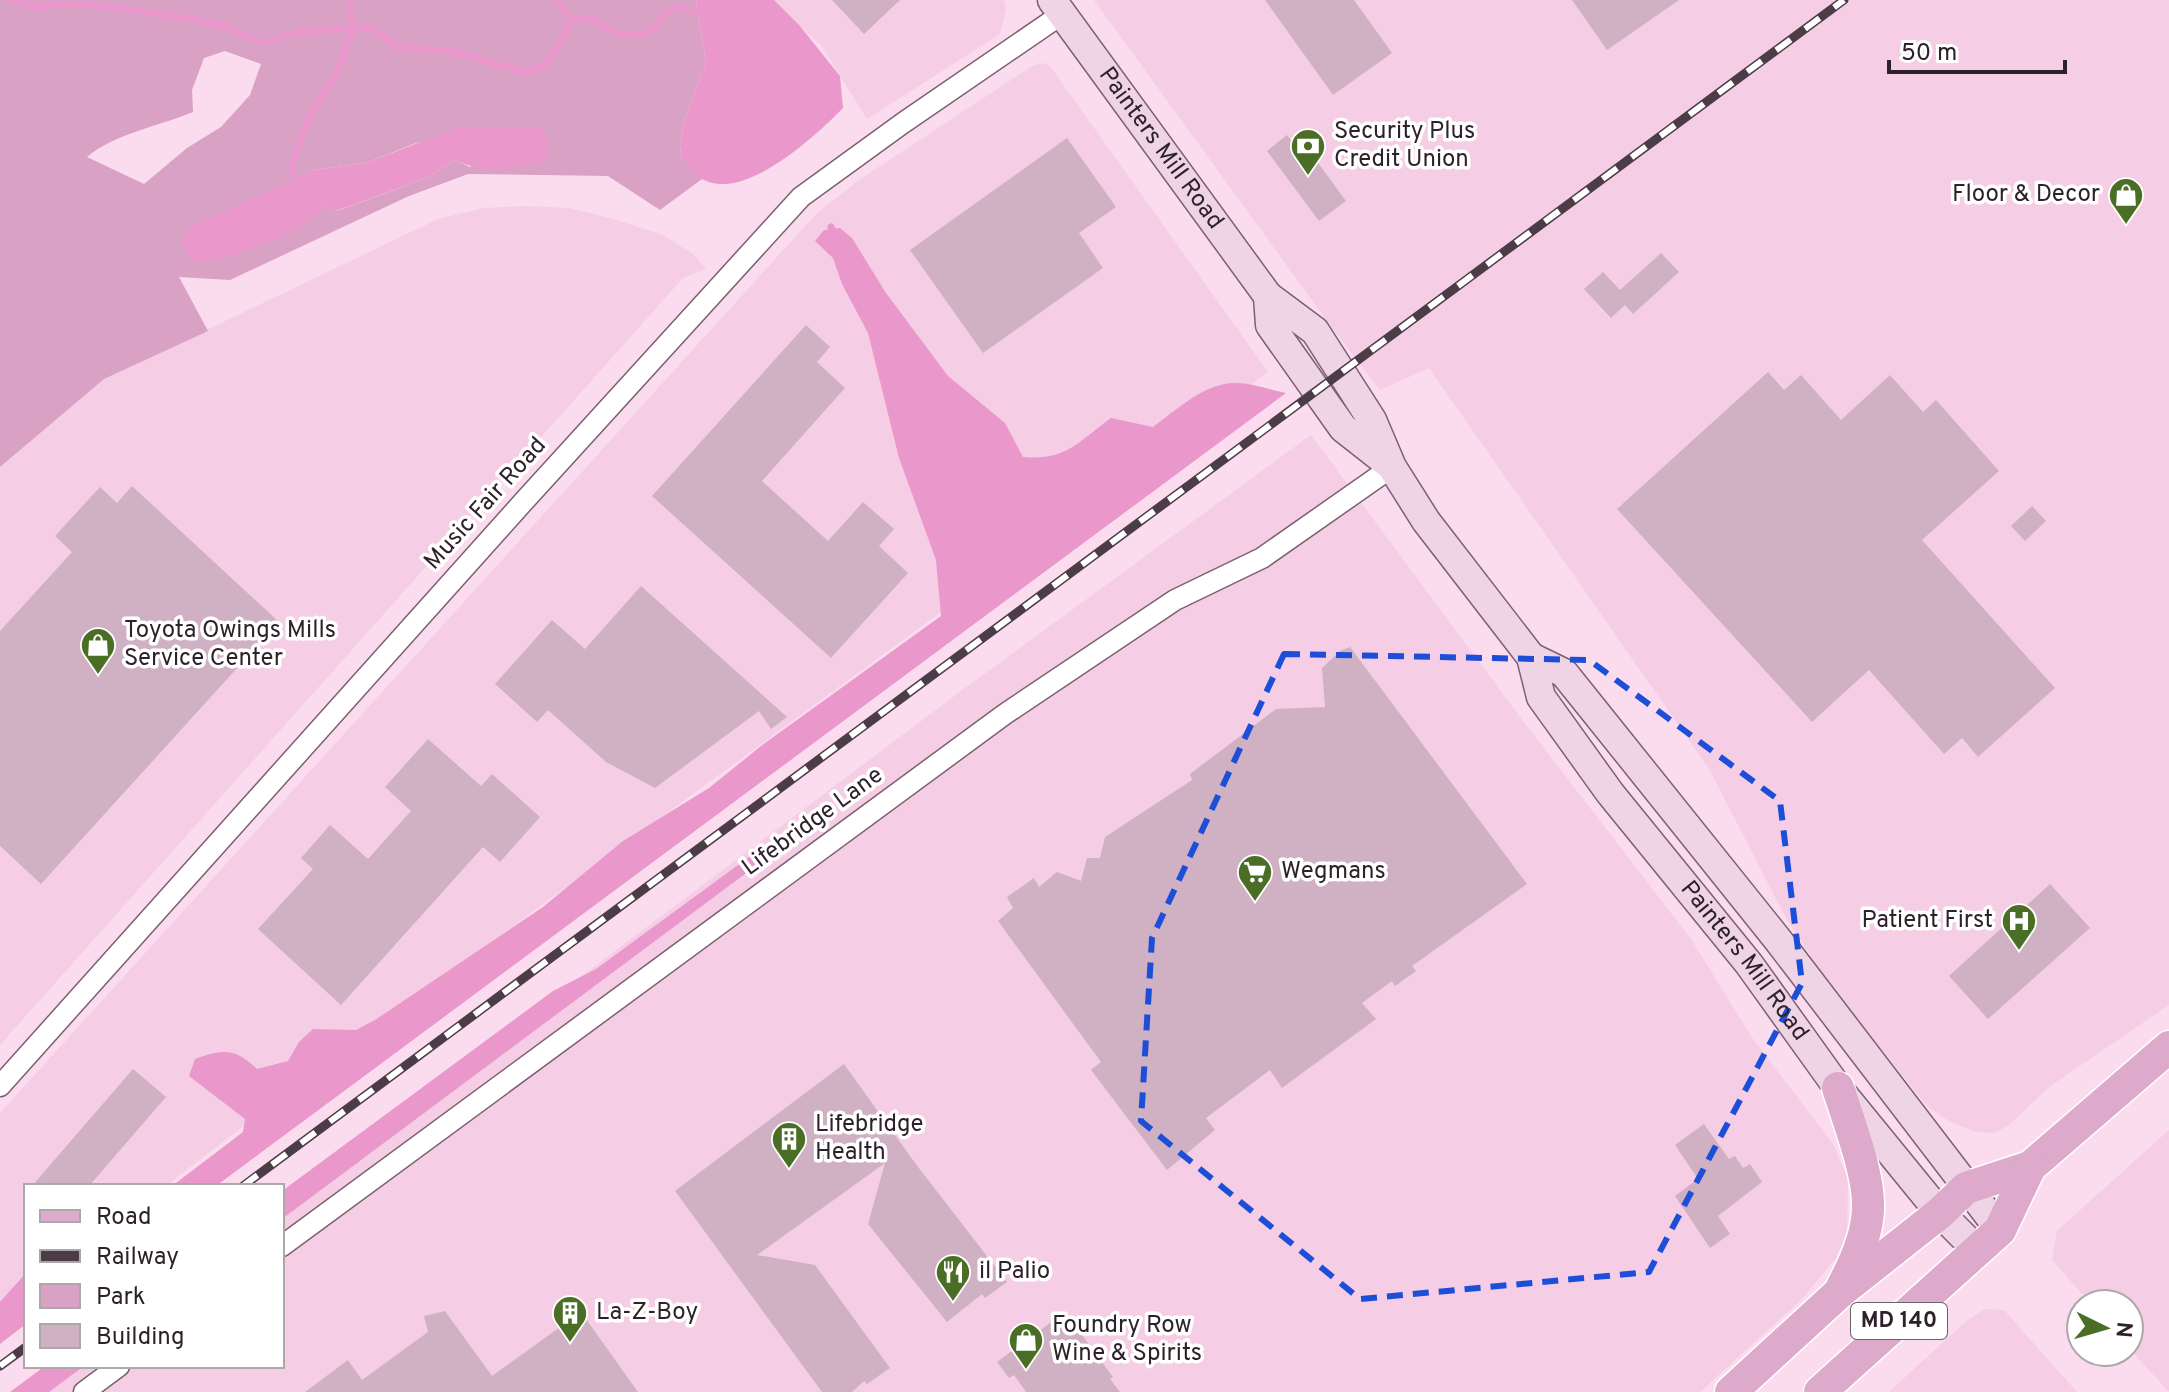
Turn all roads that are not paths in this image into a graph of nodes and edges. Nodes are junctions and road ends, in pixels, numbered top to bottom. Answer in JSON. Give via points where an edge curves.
{"nodes":[{"id":1,"x":1057,"y":7,"type":"edge"},
{"id":2,"x":1392,"y":467,"type":"junction"},
{"id":3,"x":1531,"y":657,"type":"junction"},
{"id":4,"x":2169,"y":1047,"type":"edge"},
{"id":5,"x":0,"y":1086,"type":"edge"},
{"id":6,"x":1838,"y":1088,"type":"junction"},
{"id":7,"x":2030,"y":1167,"type":"junction"},
{"id":8,"x":1966,"y":1188,"type":"junction"},
{"id":9,"x":1940,"y":1213,"type":"junction"},
{"id":10,"x":1989,"y":1240,"type":"junction"},
{"id":11,"x":284,"y":1245,"type":"edge"},
{"id":12,"x":1840,"y":1292,"type":"junction"},
{"id":13,"x":116,"y":1368,"type":"edge"},
{"id":14,"x":84,"y":1392,"type":"edge"},
{"id":15,"x":1731,"y":1392,"type":"edge"},
{"id":16,"x":1820,"y":1392,"type":"edge"}],
"edges":[{"from":1,"to":2,"type":"main road","name":"Painters Mill Road","via":[[1268,296],[1315,331],[1372,420]]},
{"from":1,"to":5,"type":"street","name":"Music Fair Road","via":[[801,197]]},
{"from":2,"to":3,"type":"main road","name":"Painters Mill Road","via":[[1426,521]]},
{"from":2,"to":11,"type":"street","name":"Lifebridge Lane","via":[[1262,558],[1175,600],[1005,714]]},
{"from":3,"to":6,"type":"main road","name":"Painters Mill Road","via":[[1541,697],[1610,793],[1769,989]]},
{"from":3,"to":8,"type":"main road","name":"Painters Mill Road","via":[[1564,673],[1778,940]]},
{"from":4,"to":7,"type":"main road","number":"MD 140"},
{"from":6,"to":9,"type":"main road","name":"Painters Mill Road"},
{"from":6,"to":12,"type":"main road","via":[[1868,1203],[1858,1252]]},
{"from":7,"to":8,"type":"main road","number":"MD 140"},
{"from":7,"to":10,"type":"main road","number":"MD 140"},
{"from":8,"to":9,"type":"main road","number":"MD 140"},
{"from":8,"to":10,"type":"main road","name":"Painters Mill Road"},
{"from":9,"to":10,"type":"main road","name":"Painters Mill Road"},
{"from":9,"to":12,"type":"main road","number":"MD 140"},
{"from":10,"to":16,"type":"main road","number":"MD 140"},
{"from":12,"to":15,"type":"main road","number":"MD 140"},
{"from":13,"to":14,"type":"street"}]}
